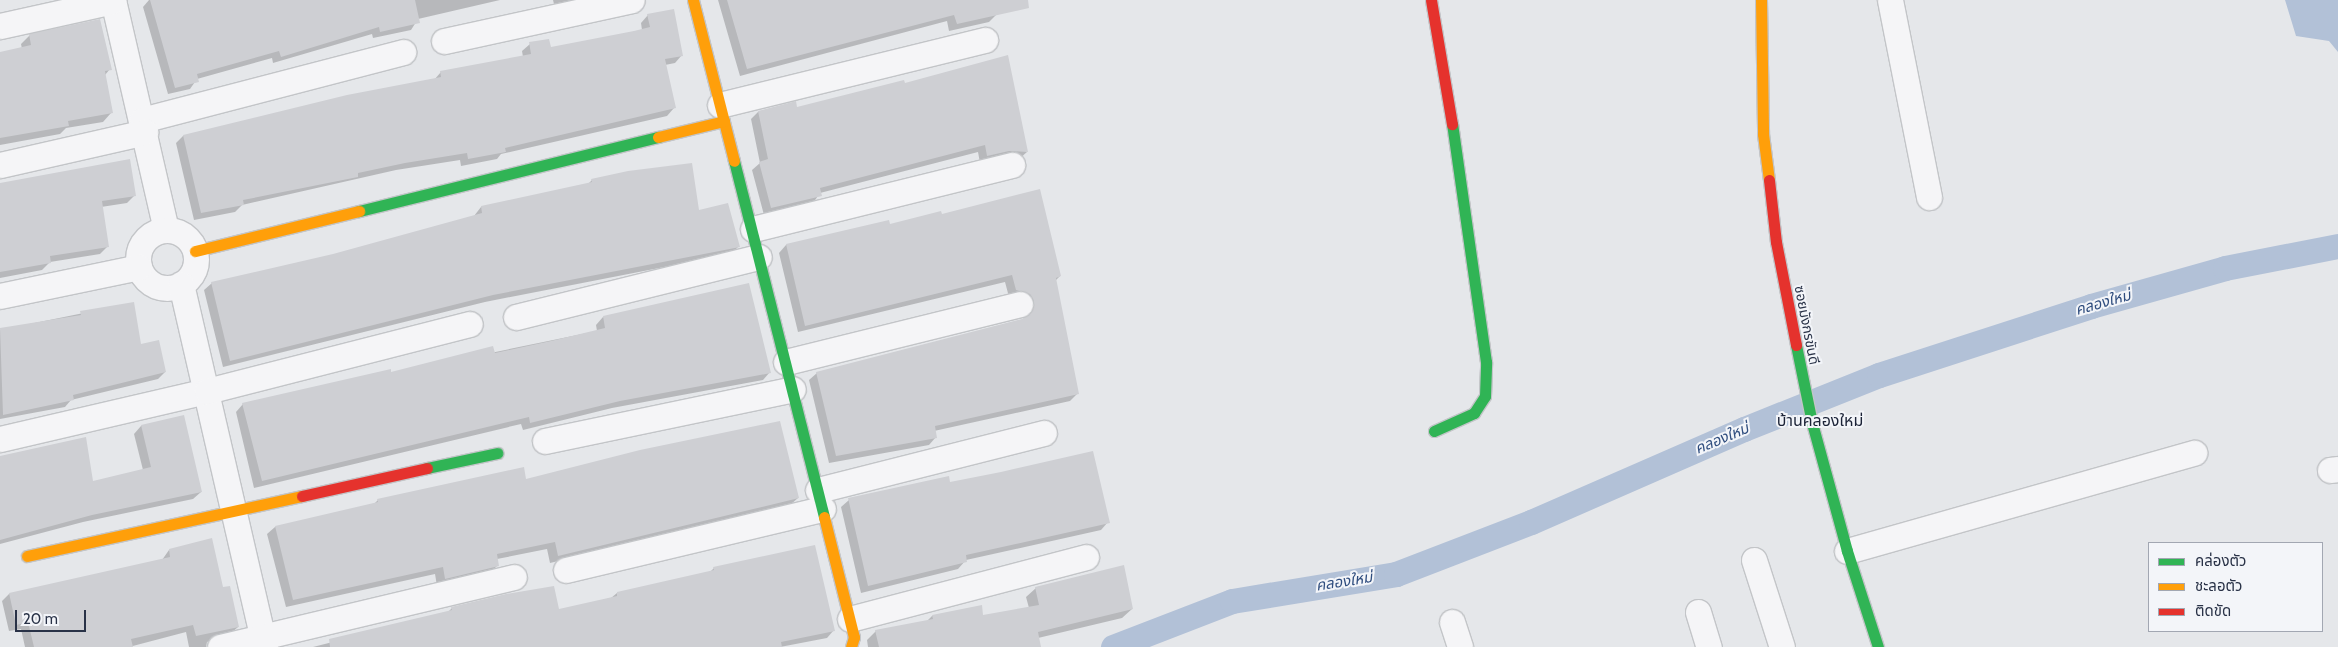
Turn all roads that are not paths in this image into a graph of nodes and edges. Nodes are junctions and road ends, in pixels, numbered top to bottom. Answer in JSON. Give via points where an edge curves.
{"nodes":[{"id":1,"x":113,"y":0,"type":"edge"},
{"id":2,"x":632,"y":0,"type":"edge"},
{"id":3,"x":693,"y":0,"type":"edge"},
{"id":4,"x":1431,"y":0,"type":"edge"},
{"id":5,"x":1761,"y":0,"type":"edge"},
{"id":6,"x":1890,"y":0,"type":"edge"},
{"id":7,"x":0,"y":26,"type":"edge"},
{"id":8,"x":985,"y":40,"type":"dead end"},
{"id":9,"x":444,"y":42,"type":"dead end"},
{"id":10,"x":403,"y":52,"type":"dead end"},
{"id":11,"x":722,"y":113,"type":"junction"},
{"id":12,"x":143,"y":126,"type":"junction"},
{"id":13,"x":0,"y":165,"type":"edge"},
{"id":14,"x":1012,"y":165,"type":"dead end"},
{"id":15,"x":1929,"y":197,"type":"dead end"},
{"id":16,"x":753,"y":229,"type":"junction"},
{"id":17,"x":166,"y":230,"type":"junction"},
{"id":18,"x":195,"y":251,"type":"junction"},
{"id":19,"x":759,"y":257,"type":"junction"},
{"id":20,"x":139,"y":267,"type":"junction"},
{"id":21,"x":181,"y":284,"type":"junction"},
{"id":22,"x":0,"y":296,"type":"edge"},
{"id":23,"x":1020,"y":304,"type":"dead end"},
{"id":24,"x":516,"y":317,"type":"dead end"},
{"id":25,"x":470,"y":324,"type":"dead end"},
{"id":26,"x":786,"y":362,"type":"junction"},
{"id":27,"x":793,"y":389,"type":"junction"},
{"id":28,"x":207,"y":391,"type":"junction"},
{"id":29,"x":1434,"y":431,"type":"dead end"},
{"id":30,"x":1044,"y":433,"type":"dead end"},
{"id":31,"x":0,"y":439,"type":"edge"},
{"id":32,"x":545,"y":441,"type":"dead end"},
{"id":33,"x":497,"y":453,"type":"dead end"},
{"id":34,"x":2194,"y":453,"type":"dead end"},
{"id":35,"x":821,"y":500,"type":"junction"},
{"id":36,"x":233,"y":509,"type":"junction"},
{"id":37,"x":1846,"y":551,"type":"junction"},
{"id":38,"x":28,"y":556,"type":"dead end"},
{"id":39,"x":1086,"y":557,"type":"dead end"},
{"id":40,"x":1754,"y":560,"type":"dead end"},
{"id":41,"x":566,"y":570,"type":"dead end"},
{"id":42,"x":514,"y":577,"type":"dead end"},
{"id":43,"x":1698,"y":612,"type":"dead end"},
{"id":44,"x":850,"y":619,"type":"junction"},
{"id":45,"x":1452,"y":622,"type":"dead end"},
{"id":46,"x":264,"y":642,"type":"edge"},
{"id":47,"x":220,"y":647,"type":"edge"},
{"id":48,"x":851,"y":647,"type":"edge"},
{"id":49,"x":1460,"y":647,"type":"edge"},
{"id":50,"x":1709,"y":647,"type":"edge"},
{"id":51,"x":1782,"y":647,"type":"edge"},
{"id":52,"x":1878,"y":647,"type":"edge"}],
"edges":[{"from":1,"to":7,"type":"street"},
{"from":1,"to":12,"type":"street"},
{"from":2,"to":9,"type":"street"},
{"from":3,"to":11,"type":"street"},
{"from":4,"to":29,"type":"street","via":[[1452,115],[1486,362],[1485,396],[1474,413]]},
{"from":5,"to":37,"type":"street","name":"ซอยมังกรขันดี","via":[[1762,134],[1773,225],[1802,381]]},
{"from":6,"to":15,"type":"street"},
{"from":8,"to":11,"type":"street"},
{"from":10,"to":12,"type":"street"},
{"from":11,"to":16,"type":"street"},
{"from":11,"to":18,"type":"street"},
{"from":12,"to":13,"type":"street"},
{"from":12,"to":17,"type":"street"},
{"from":14,"to":16,"type":"street"},
{"from":16,"to":19,"type":"street"},
{"from":17,"to":18,"type":"street","via":[[184,236]]},
{"from":17,"to":20,"type":"street","via":[[158,231],[143,242],[139,250]]},
{"from":18,"to":21,"type":"street","via":[[194,270]]},
{"from":19,"to":24,"type":"street"},
{"from":19,"to":26,"type":"street"},
{"from":20,"to":21,"type":"street","via":[[144,276],[161,287]]},
{"from":20,"to":22,"type":"street"},
{"from":21,"to":28,"type":"street"},
{"from":23,"to":26,"type":"street"},
{"from":25,"to":28,"type":"street"},
{"from":26,"to":27,"type":"street"},
{"from":27,"to":32,"type":"street"},
{"from":27,"to":35,"type":"street"},
{"from":28,"to":31,"type":"street"},
{"from":28,"to":36,"type":"street"},
{"from":30,"to":35,"type":"street"},
{"from":33,"to":36,"type":"street"},
{"from":34,"to":37,"type":"street"},
{"from":35,"to":41,"type":"street"},
{"from":35,"to":44,"type":"street"},
{"from":36,"to":38,"type":"street"},
{"from":36,"to":46,"type":"street"},
{"from":37,"to":52,"type":"street","name":"ซอยมังกรขันดี"},
{"from":39,"to":44,"type":"street"},
{"from":40,"to":51,"type":"street"},
{"from":42,"to":46,"type":"street"},
{"from":43,"to":50,"type":"street"},
{"from":44,"to":48,"type":"street","via":[[854,637]]},
{"from":45,"to":49,"type":"street"},
{"from":46,"to":47,"type":"street"}]}
